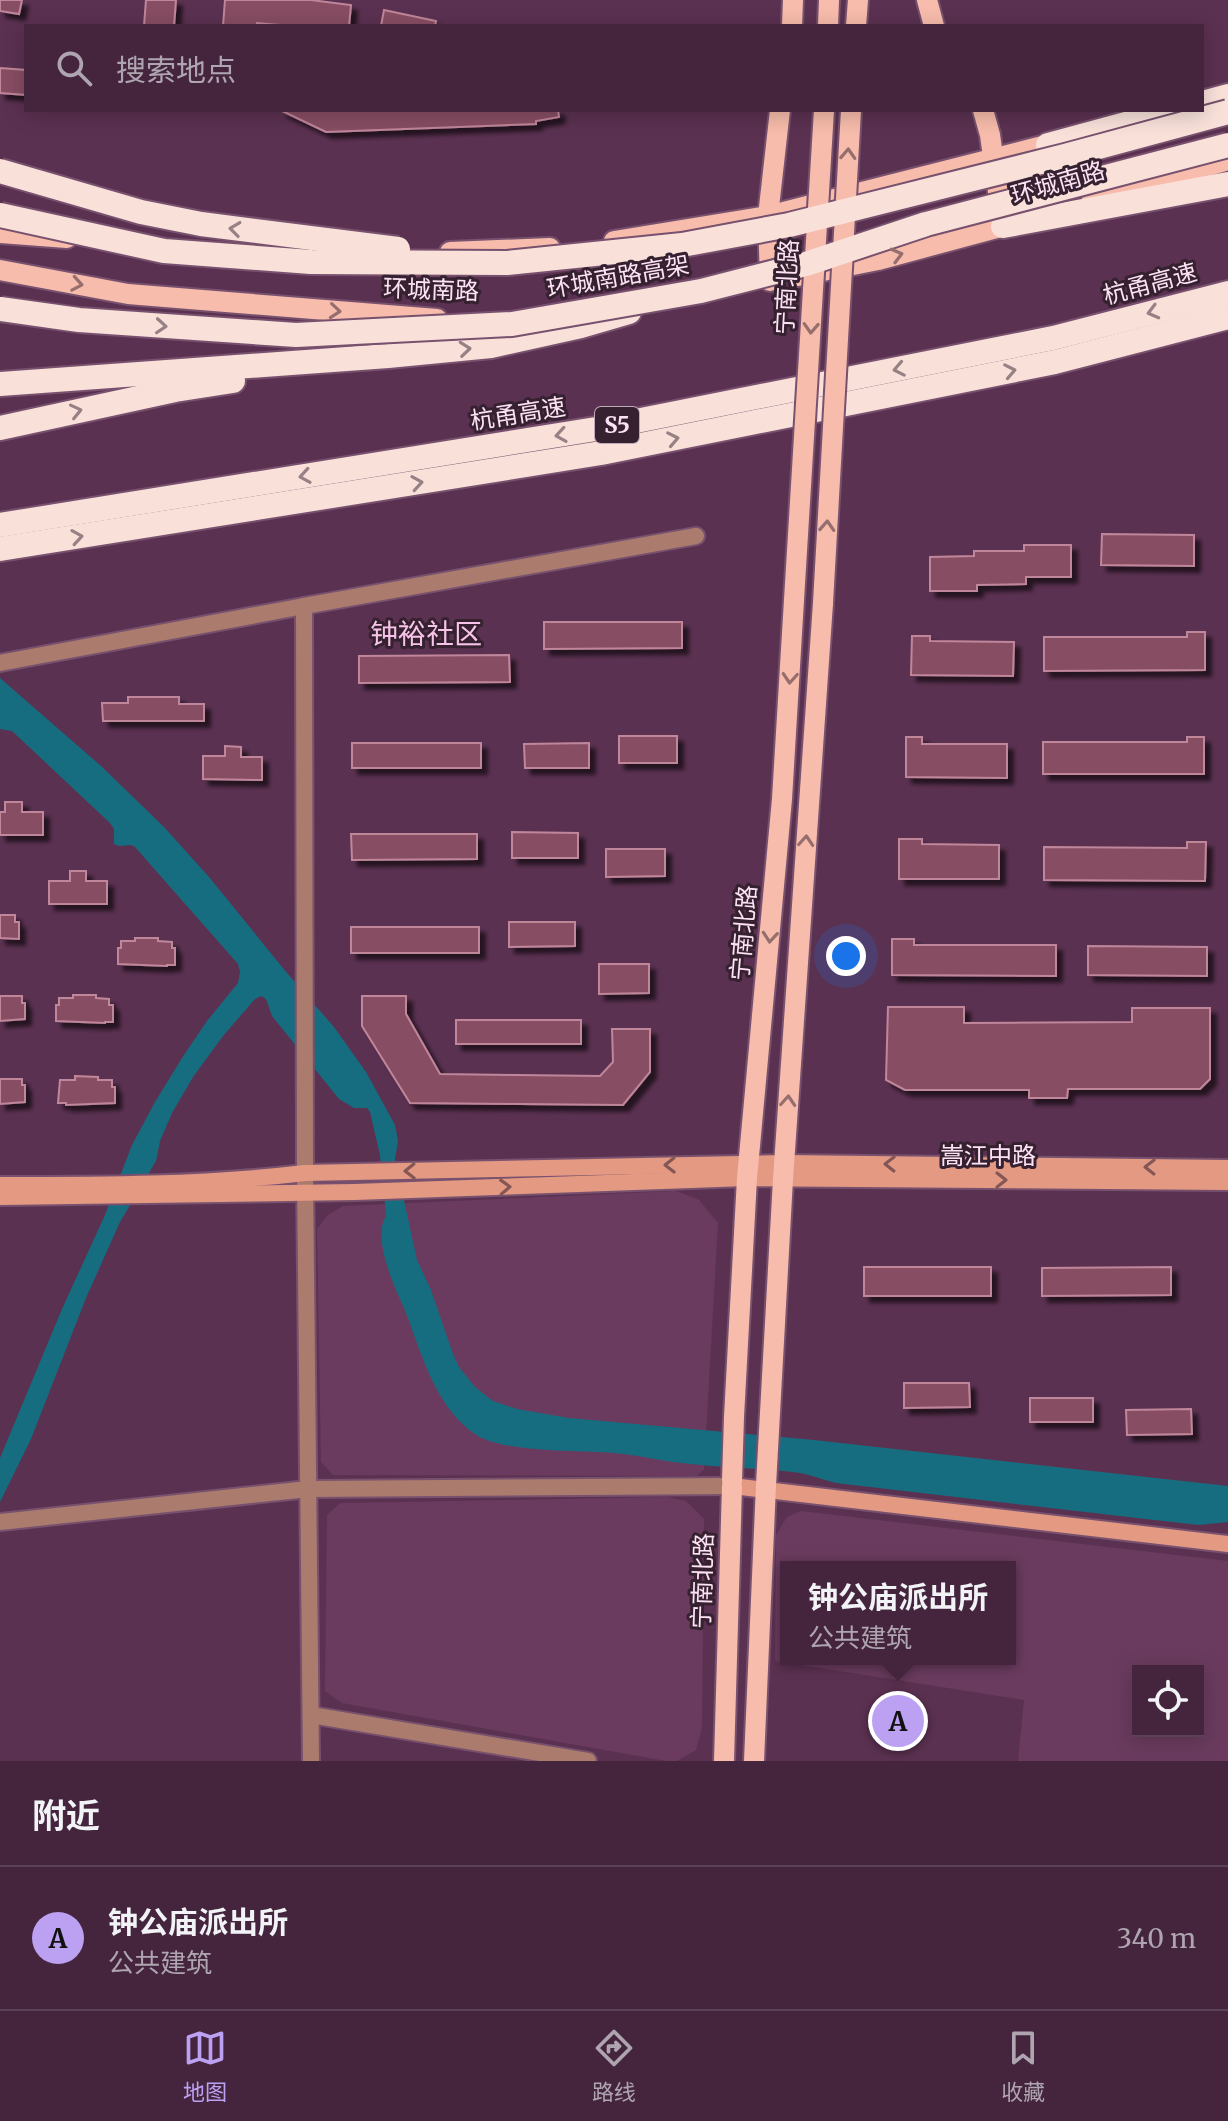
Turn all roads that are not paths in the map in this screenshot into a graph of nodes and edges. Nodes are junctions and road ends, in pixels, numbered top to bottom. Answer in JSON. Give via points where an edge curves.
{"nodes":[{"id":1,"x":793,"y":0,"type":"edge"},
{"id":2,"x":829,"y":0,"type":"edge"},
{"id":3,"x":858,"y":0,"type":"edge"},
{"id":4,"x":927,"y":0,"type":"edge"},
{"id":5,"x":792,"y":24,"type":"edge"},
{"id":6,"x":828,"y":24,"type":"edge"},
{"id":7,"x":856,"y":24,"type":"edge"},
{"id":8,"x":933,"y":24,"type":"edge"},
{"id":9,"x":1228,"y":89,"type":"edge"},
{"id":10,"x":1228,"y":96,"type":"edge"},
{"id":11,"x":1204,"y":99,"type":"edge"},
{"id":12,"x":1204,"y":100,"type":"edge"},
{"id":13,"x":780,"y":112,"type":"edge"},
{"id":14,"x":824,"y":112,"type":"edge"},
{"id":15,"x":851,"y":112,"type":"edge"},
{"id":16,"x":983,"y":112,"type":"edge"},
{"id":17,"x":1155,"y":112,"type":"edge"},
{"id":18,"x":1170,"y":112,"type":"edge"},
{"id":19,"x":1228,"y":112,"type":"edge"},
{"id":20,"x":1048,"y":145,"type":"junction"},
{"id":21,"x":1228,"y":145,"type":"edge"},
{"id":22,"x":993,"y":159,"type":"junction"},
{"id":23,"x":1228,"y":160,"type":"edge"},
{"id":24,"x":0,"y":171,"type":"edge"},
{"id":25,"x":1228,"y":184,"type":"edge"},
{"id":26,"x":0,"y":215,"type":"edge"},
{"id":27,"x":768,"y":216,"type":"junction"},
{"id":28,"x":1003,"y":226,"type":"junction"},
{"id":29,"x":0,"y":233,"type":"edge"},
{"id":30,"x":507,"y":263,"type":"junction"},
{"id":31,"x":0,"y":270,"type":"edge"},
{"id":32,"x":770,"y":281,"type":"junction"},
{"id":33,"x":701,"y":291,"type":"junction"},
{"id":34,"x":1228,"y":293,"type":"edge"},
{"id":35,"x":0,"y":309,"type":"edge"},
{"id":36,"x":1228,"y":317,"type":"edge"},
{"id":37,"x":388,"y":356,"type":"junction"},
{"id":38,"x":0,"y":384,"type":"edge"},
{"id":39,"x":0,"y":428,"type":"edge"},
{"id":40,"x":0,"y":525,"type":"edge"},
{"id":41,"x":696,"y":536,"type":"dead end"},
{"id":42,"x":0,"y":549,"type":"edge"},
{"id":43,"x":304,"y":606,"type":"junction"},
{"id":44,"x":0,"y":663,"type":"edge"},
{"id":45,"x":1228,"y":1168,"type":"edge"},
{"id":46,"x":748,"y":1171,"type":"junction"},
{"id":47,"x":783,"y":1171,"type":"junction"},
{"id":48,"x":305,"y":1173,"type":"junction"},
{"id":49,"x":1228,"y":1182,"type":"edge"},
{"id":50,"x":0,"y":1185,"type":"edge"},
{"id":51,"x":305,"y":1192,"type":"junction"},
{"id":52,"x":0,"y":1197,"type":"edge"},
{"id":53,"x":732,"y":1483,"type":"junction"},
{"id":54,"x":765,"y":1487,"type":"junction"},
{"id":55,"x":308,"y":1489,"type":"junction"},
{"id":56,"x":2,"y":1521,"type":"edge"},
{"id":57,"x":1228,"y":1544,"type":"edge"},
{"id":58,"x":311,"y":1715,"type":"junction"},
{"id":59,"x":311,"y":1761,"type":"edge"},
{"id":60,"x":588,"y":1761,"type":"edge"},
{"id":61,"x":724,"y":1761,"type":"edge"},
{"id":62,"x":754,"y":1761,"type":"edge"}],
"edges":[{"from":1,"to":5,"type":"main road"},
{"from":2,"to":6,"type":"main road"},
{"from":3,"to":7,"type":"main road"},
{"from":4,"to":8,"type":"main road"},
{"from":9,"to":11,"type":"main road"},
{"from":10,"to":12,"type":"highway"},
{"from":13,"to":27,"type":"main road"},
{"from":14,"to":46,"type":"main road","name":"宁南北路","one_way":true,"bridge":true,"via":[[781,815]]},
{"from":47,"to":15,"type":"main road","one_way":true,"bridge":true},
{"from":16,"to":22,"type":"main road"},
{"from":17,"to":20,"type":"main road","name":"环城南路"},
{"from":18,"to":20,"type":"highway"},
{"from":19,"to":30,"type":"highway","name":"环城南路高架","bridge":true,"via":[[789,225],[682,245]]},
{"from":20,"to":22,"type":"main road","name":"环城南路"},
{"from":21,"to":33,"type":"highway","name":"环城南路高架","bridge":true,"via":[[926,224],[806,264]]},
{"from":22,"to":27,"type":"main road","name":"环城南路"},
{"from":22,"to":28,"type":"main road"},
{"from":23,"to":28,"type":"main road","name":"环城南路"},
{"from":30,"to":24,"type":"highway","one_way":true,"bridge":true,"via":[[201,224]]},
{"from":25,"to":28,"type":"highway"},
{"from":26,"to":30,"type":"highway","name":"环城南路高架","bridge":true,"via":[[164,251],[311,262]]},
{"from":27,"to":29,"type":"main road","name":"环城南路","via":[[580,247],[406,253],[248,250]]},
{"from":27,"to":32,"type":"main road"},
{"from":32,"to":28,"type":"main road","name":"环城南路","one_way":true,"via":[[878,260]]},
{"from":31,"to":32,"type":"main road","name":"环城南路","one_way":true,"via":[[128,294],[465,322]]},
{"from":35,"to":33,"type":"highway","name":"环城南路高架","one_way":true,"bridge":true,"via":[[79,320],[296,335],[512,324]]},
{"from":37,"to":33,"type":"highway","one_way":true,"bridge":true,"via":[[491,346]]},
{"from":34,"to":40,"type":"highway","name":"杭甬高速","number":"S5","one_way":true,"via":[[1053,338],[596,429]]},
{"from":42,"to":36,"type":"highway","number":"S5","one_way":true,"via":[[601,453],[1055,362]]},
{"from":37,"to":38,"type":"highway"},
{"from":39,"to":37,"type":"highway","one_way":true,"via":[[175,390]]},
{"from":41,"to":43,"type":"street"},
{"from":43,"to":44,"type":"street"},
{"from":43,"to":48,"type":"street"},
{"from":45,"to":47,"type":"street","name":"嵩江中路","one_way":true},
{"from":46,"to":47,"type":"street","name":"嵩江中路"},
{"from":46,"to":48,"type":"street","one_way":true},
{"from":51,"to":46,"type":"street","one_way":true},
{"from":46,"to":53,"type":"main road","name":"宁南北路"},
{"from":47,"to":49,"type":"street","name":"嵩江中路","one_way":true},
{"from":47,"to":54,"type":"main road"},
{"from":48,"to":50,"type":"street","via":[[229,1181]]},
{"from":48,"to":51,"type":"street"},
{"from":51,"to":52,"type":"street"},
{"from":51,"to":55,"type":"street"},
{"from":53,"to":54,"type":"street"},
{"from":53,"to":55,"type":"street"},
{"from":53,"to":61,"type":"main road","name":"宁南北路"},
{"from":54,"to":57,"type":"street"},
{"from":54,"to":62,"type":"main road"},
{"from":55,"to":56,"type":"street"},
{"from":55,"to":58,"type":"street"},
{"from":58,"to":59,"type":"street"},
{"from":58,"to":60,"type":"street"}]}
